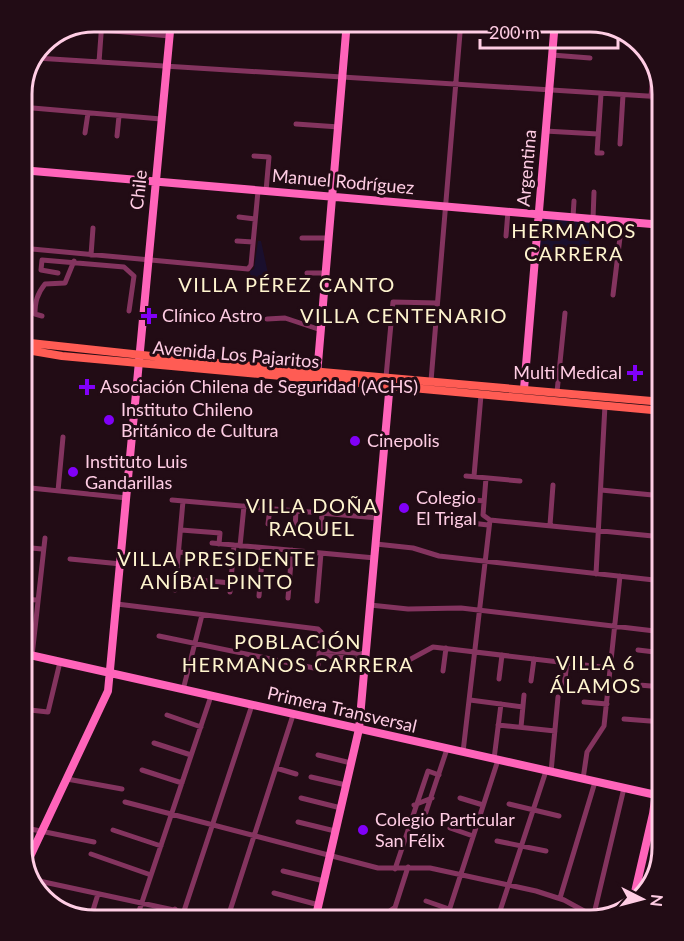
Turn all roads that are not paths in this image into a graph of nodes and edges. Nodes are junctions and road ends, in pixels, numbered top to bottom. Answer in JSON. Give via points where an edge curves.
{"nodes":[{"id":1,"x":102,"y":32,"type":"edge"},
{"id":2,"x":125,"y":32,"type":"edge"},
{"id":3,"x":170,"y":32,"type":"edge"},
{"id":4,"x":346,"y":32,"type":"edge"},
{"id":5,"x":460,"y":32,"type":"edge"},
{"id":6,"x":554,"y":32,"type":"edge"},
{"id":7,"x":170,"y":36,"type":"junction"},
{"id":8,"x":552,"y":55,"type":"junction"},
{"id":9,"x":43,"y":58,"type":"edge"},
{"id":10,"x":590,"y":58,"type":"dead end"},
{"id":11,"x":99,"y":62,"type":"junction"},
{"id":12,"x":167,"y":66,"type":"junction"},
{"id":13,"x":344,"y":78,"type":"junction"},
{"id":14,"x":456,"y":85,"type":"junction"},
{"id":15,"x":652,"y":85,"type":"edge"},
{"id":16,"x":549,"y":91,"type":"junction"},
{"id":17,"x":601,"y":94,"type":"junction"},
{"id":18,"x":623,"y":95,"type":"junction"},
{"id":19,"x":651,"y":97,"type":"joint"},
{"id":20,"x":32,"y":108,"type":"edge"},
{"id":21,"x":88,"y":113,"type":"junction"},
{"id":22,"x":119,"y":116,"type":"junction"},
{"id":23,"x":161,"y":119,"type":"junction"},
{"id":24,"x":296,"y":124,"type":"dead end"},
{"id":25,"x":339,"y":127,"type":"junction"},
{"id":26,"x":545,"y":131,"type":"junction"},
{"id":27,"x":86,"y":133,"type":"dead end"},
{"id":28,"x":598,"y":134,"type":"junction"},
{"id":29,"x":117,"y":136,"type":"dead end"},
{"id":30,"x":620,"y":144,"type":"dead end"},
{"id":31,"x":602,"y":153,"type":"dead end"},
{"id":32,"x":254,"y":156,"type":"dead end"},
{"id":33,"x":32,"y":171,"type":"edge"},
{"id":34,"x":155,"y":181,"type":"junction"},
{"id":35,"x":262,"y":191,"type":"junction"},
{"id":36,"x":594,"y":192,"type":"dead end"},
{"id":37,"x":333,"y":196,"type":"junction"},
{"id":38,"x":574,"y":201,"type":"dead end"},
{"id":39,"x":446,"y":206,"type":"junction"},
{"id":40,"x":508,"y":211,"type":"junction"},
{"id":41,"x":538,"y":214,"type":"junction"},
{"id":42,"x":239,"y":217,"type":"dead end"},
{"id":43,"x":573,"y":217,"type":"junction"},
{"id":44,"x":593,"y":217,"type":"junction"},
{"id":45,"x":255,"y":219,"type":"junction"},
{"id":46,"x":622,"y":221,"type":"junction"},
{"id":47,"x":652,"y":224,"type":"edge"},
{"id":48,"x":93,"y":228,"type":"dead end"},
{"id":49,"x":506,"y":236,"type":"dead end"},
{"id":50,"x":302,"y":238,"type":"dead end"},
{"id":51,"x":329,"y":238,"type":"junction"},
{"id":52,"x":237,"y":241,"type":"dead end"},
{"id":53,"x":253,"y":242,"type":"junction"},
{"id":54,"x":32,"y":249,"type":"edge"},
{"id":55,"x":75,"y":253,"type":"junction"},
{"id":56,"x":91,"y":255,"type":"junction"},
{"id":57,"x":148,"y":260,"type":"junction"},
{"id":58,"x":74,"y":261,"type":"junction"},
{"id":59,"x":58,"y":273,"type":"dead end"},
{"id":60,"x":307,"y":273,"type":"dead end"},
{"id":61,"x":326,"y":273,"type":"junction"},
{"id":62,"x":613,"y":295,"type":"dead end"},
{"id":63,"x":437,"y":303,"type":"junction"},
{"id":64,"x":129,"y":311,"type":"dead end"},
{"id":65,"x":565,"y":313,"type":"dead end"},
{"id":66,"x":42,"y":316,"type":"dead end"},
{"id":67,"x":267,"y":319,"type":"dead end"},
{"id":68,"x":321,"y":330,"type":"junction"},
{"id":69,"x":32,"y":343,"type":"edge"},
{"id":70,"x":32,"y":351,"type":"edge"},
{"id":71,"x":139,"y":353,"type":"junction"},
{"id":72,"x":139,"y":363,"type":"junction"},
{"id":73,"x":317,"y":375,"type":"junction"},
{"id":74,"x":389,"y":380,"type":"junction"},
{"id":75,"x":431,"y":381,"type":"junction"},
{"id":76,"x":524,"y":389,"type":"junction"},
{"id":77,"x":556,"y":392,"type":"junction"},
{"id":78,"x":481,"y":395,"type":"junction"},
{"id":79,"x":529,"y":398,"type":"junction"},
{"id":80,"x":652,"y":401,"type":"edge"},
{"id":81,"x":604,"y":405,"type":"junction"},
{"id":82,"x":652,"y":410,"type":"edge"},
{"id":83,"x":63,"y":438,"type":"dead end"},
{"id":84,"x":477,"y":441,"type":"junction"},
{"id":85,"x":486,"y":442,"type":"dead end"},
{"id":86,"x":466,"y":476,"type":"dead end"},
{"id":87,"x":474,"y":476,"type":"junction"},
{"id":88,"x":486,"y":478,"type":"junction"},
{"id":89,"x":520,"y":481,"type":"dead end"},
{"id":90,"x":554,"y":485,"type":"dead end"},
{"id":91,"x":32,"y":488,"type":"edge"},
{"id":92,"x":601,"y":490,"type":"junction"},
{"id":93,"x":58,"y":491,"type":"junction"},
{"id":94,"x":652,"y":495,"type":"edge"},
{"id":95,"x":127,"y":498,"type":"junction"},
{"id":96,"x":465,"y":499,"type":"dead end"},
{"id":97,"x":172,"y":500,"type":"dead end"},
{"id":98,"x":183,"y":501,"type":"junction"},
{"id":99,"x":484,"y":501,"type":"junction"},
{"id":100,"x":243,"y":506,"type":"junction"},
{"id":101,"x":270,"y":508,"type":"junction"},
{"id":102,"x":296,"y":511,"type":"junction"},
{"id":103,"x":322,"y":513,"type":"junction"},
{"id":104,"x":378,"y":518,"type":"junction"},
{"id":105,"x":463,"y":522,"type":"dead end"},
{"id":106,"x":489,"y":522,"type":"junction"},
{"id":107,"x":268,"y":524,"type":"dead end"},
{"id":108,"x":550,"y":525,"type":"junction"},
{"id":109,"x":295,"y":528,"type":"dead end"},
{"id":110,"x":181,"y":530,"type":"junction"},
{"id":111,"x":321,"y":530,"type":"dead end"},
{"id":112,"x":600,"y":530,"type":"junction"},
{"id":113,"x":652,"y":536,"type":"edge"},
{"id":114,"x":45,"y":538,"type":"dead end"},
{"id":115,"x":212,"y":543,"type":"dead end"},
{"id":116,"x":219,"y":544,"type":"junction"},
{"id":117,"x":376,"y":544,"type":"junction"},
{"id":118,"x":237,"y":545,"type":"junction"},
{"id":119,"x":32,"y":548,"type":"edge"},
{"id":120,"x":263,"y":548,"type":"junction"},
{"id":121,"x":42,"y":549,"type":"junction"},
{"id":122,"x":292,"y":550,"type":"junction"},
{"id":123,"x":179,"y":552,"type":"junction"},
{"id":124,"x":321,"y":553,"type":"junction"},
{"id":125,"x":233,"y":558,"type":"junction"},
{"id":126,"x":375,"y":558,"type":"junction"},
{"id":127,"x":70,"y":559,"type":"dead end"},
{"id":128,"x":485,"y":561,"type":"junction"},
{"id":129,"x":121,"y":564,"type":"junction"},
{"id":130,"x":597,"y":564,"type":"junction"},
{"id":131,"x":596,"y":574,"type":"junction"},
{"id":132,"x":610,"y":575,"type":"junction"},
{"id":133,"x":620,"y":576,"type":"junction"},
{"id":134,"x":176,"y":578,"type":"junction"},
{"id":135,"x":652,"y":580,"type":"edge"},
{"id":136,"x":231,"y":583,"type":"junction"},
{"id":137,"x":175,"y":590,"type":"dead end"},
{"id":138,"x":230,"y":592,"type":"dead end"},
{"id":139,"x":259,"y":596,"type":"dead end"},
{"id":140,"x":288,"y":598,"type":"dead end"},
{"id":141,"x":32,"y":600,"type":"edge"},
{"id":142,"x":37,"y":600,"type":"junction"},
{"id":143,"x":317,"y":601,"type":"dead end"},
{"id":144,"x":117,"y":604,"type":"junction"},
{"id":145,"x":370,"y":605,"type":"junction"},
{"id":146,"x":480,"y":610,"type":"junction"},
{"id":147,"x":201,"y":615,"type":"junction"},
{"id":148,"x":615,"y":626,"type":"junction"},
{"id":149,"x":652,"y":631,"type":"edge"},
{"id":150,"x":159,"y":636,"type":"dead end"},
{"id":151,"x":194,"y":642,"type":"junction"},
{"id":152,"x":446,"y":648,"type":"junction"},
{"id":153,"x":638,"y":650,"type":"dead end"},
{"id":154,"x":319,"y":652,"type":"junction"},
{"id":155,"x":477,"y":652,"type":"junction"},
{"id":156,"x":652,"y":652,"type":"edge"},
{"id":157,"x":502,"y":655,"type":"junction"},
{"id":158,"x":32,"y":656,"type":"joint"},
{"id":159,"x":366,"y":659,"type":"junction"},
{"id":160,"x":534,"y":659,"type":"junction"},
{"id":161,"x":60,"y":662,"type":"junction"},
{"id":162,"x":567,"y":662,"type":"junction"},
{"id":163,"x":610,"y":668,"type":"junction"},
{"id":164,"x":443,"y":671,"type":"dead end"},
{"id":165,"x":110,"y":674,"type":"junction"},
{"id":166,"x":500,"y":679,"type":"dead end"},
{"id":167,"x":531,"y":681,"type":"dead end"},
{"id":168,"x":627,"y":684,"type":"dead end"},
{"id":169,"x":652,"y":686,"type":"edge"},
{"id":170,"x":564,"y":687,"type":"dead end"},
{"id":171,"x":183,"y":690,"type":"junction"},
{"id":172,"x":524,"y":695,"type":"dead end"},
{"id":173,"x":211,"y":696,"type":"junction"},
{"id":174,"x":558,"y":697,"type":"dead end"},
{"id":175,"x":470,"y":700,"type":"junction"},
{"id":176,"x":584,"y":702,"type":"dead end"},
{"id":177,"x":501,"y":704,"type":"junction"},
{"id":178,"x":607,"y":704,"type":"junction"},
{"id":179,"x":252,"y":705,"type":"junction"},
{"id":180,"x":523,"y":706,"type":"junction"},
{"id":181,"x":32,"y":711,"type":"edge"},
{"id":182,"x":294,"y":715,"type":"junction"},
{"id":183,"x":167,"y":716,"type":"dead end"},
{"id":184,"x":624,"y":719,"type":"dead end"},
{"id":185,"x":652,"y":721,"type":"edge"},
{"id":186,"x":498,"y":725,"type":"junction"},
{"id":187,"x":201,"y":727,"type":"junction"},
{"id":188,"x":521,"y":727,"type":"junction"},
{"id":189,"x":359,"y":729,"type":"junction"},
{"id":190,"x":555,"y":731,"type":"junction"},
{"id":191,"x":154,"y":743,"type":"dead end"},
{"id":192,"x":447,"y":749,"type":"junction"},
{"id":193,"x":463,"y":753,"type":"junction"},
{"id":194,"x":191,"y":755,"type":"junction"},
{"id":195,"x":318,"y":755,"type":"dead end"},
{"id":196,"x":496,"y":760,"type":"junction"},
{"id":197,"x":351,"y":763,"type":"junction"},
{"id":198,"x":276,"y":768,"type":"junction"},
{"id":199,"x":142,"y":770,"type":"dead end"},
{"id":200,"x":548,"y":772,"type":"junction"},
{"id":201,"x":296,"y":774,"type":"dead end"},
{"id":202,"x":439,"y":775,"type":"junction"},
{"id":203,"x":311,"y":777,"type":"dead end"},
{"id":204,"x":68,"y":779,"type":"junction"},
{"id":205,"x":583,"y":779,"type":"junction"},
{"id":206,"x":595,"y":782,"type":"junction"},
{"id":207,"x":182,"y":783,"type":"junction"},
{"id":208,"x":346,"y":785,"type":"junction"},
{"id":209,"x":624,"y":788,"type":"junction"},
{"id":210,"x":122,"y":789,"type":"dead end"},
{"id":211,"x":301,"y":798,"type":"dead end"},
{"id":212,"x":432,"y":798,"type":"junction"},
{"id":213,"x":460,"y":798,"type":"dead end"},
{"id":214,"x":652,"y":799,"type":"edge"},
{"id":215,"x":125,"y":802,"type":"dead end"},
{"id":216,"x":509,"y":804,"type":"dead end"},
{"id":217,"x":414,"y":805,"type":"junction"},
{"id":218,"x":483,"y":805,"type":"junction"},
{"id":219,"x":341,"y":808,"type":"junction"},
{"id":220,"x":533,"y":810,"type":"junction"},
{"id":221,"x":172,"y":814,"type":"junction"},
{"id":222,"x":559,"y":816,"type":"dead end"},
{"id":223,"x":298,"y":822,"type":"dead end"},
{"id":224,"x":652,"y":822,"type":"edge"},
{"id":225,"x":213,"y":824,"type":"junction"},
{"id":226,"x":421,"y":827,"type":"dead end"},
{"id":227,"x":450,"y":828,"type":"dead end"},
{"id":228,"x":32,"y":829,"type":"edge"},
{"id":229,"x":113,"y":830,"type":"dead end"},
{"id":230,"x":42,"y":831,"type":"junction"},
{"id":231,"x":335,"y":831,"type":"junction"},
{"id":232,"x":256,"y":835,"type":"junction"},
{"id":233,"x":473,"y":836,"type":"junction"},
{"id":234,"x":496,"y":841,"type":"dead end"},
{"id":235,"x":94,"y":842,"type":"dead end"},
{"id":236,"x":161,"y":846,"type":"junction"},
{"id":237,"x":521,"y":846,"type":"junction"},
{"id":238,"x":546,"y":851,"type":"dead end"},
{"id":239,"x":32,"y":852,"type":"edge"},
{"id":240,"x":91,"y":854,"type":"dead end"},
{"id":241,"x":330,"y":856,"type":"junction"},
{"id":242,"x":408,"y":867,"type":"junction"},
{"id":243,"x":395,"y":869,"type":"junction"},
{"id":244,"x":641,"y":869,"type":"edge"},
{"id":245,"x":282,"y":871,"type":"dead end"},
{"id":246,"x":461,"y":874,"type":"junction"},
{"id":247,"x":151,"y":875,"type":"junction"},
{"id":248,"x":324,"y":881,"type":"junction"},
{"id":249,"x":43,"y":882,"type":"edge"},
{"id":250,"x":509,"y":885,"type":"junction"},
{"id":251,"x":273,"y":893,"type":"dead end"},
{"id":252,"x":98,"y":894,"type":"junction"},
{"id":253,"x":560,"y":898,"type":"junction"},
{"id":254,"x":426,"y":901,"type":"dead end"},
{"id":255,"x":142,"y":903,"type":"junction"},
{"id":256,"x":319,"y":904,"type":"junction"},
{"id":257,"x":395,"y":907,"type":"joint"},
{"id":258,"x":93,"y":909,"type":"edge"},
{"id":259,"x":140,"y":909,"type":"edge"},
{"id":260,"x":159,"y":909,"type":"edge"},
{"id":261,"x":185,"y":909,"type":"edge"},
{"id":262,"x":231,"y":909,"type":"edge"},
{"id":263,"x":318,"y":909,"type":"edge"},
{"id":264,"x":449,"y":909,"type":"joint"},
{"id":265,"x":596,"y":909,"type":"edge"},
{"id":266,"x":391,"y":910,"type":"edge"},
{"id":267,"x":500,"y":910,"type":"edge"},
{"id":268,"x":580,"y":910,"type":"edge"}],
"edges":[{"from":1,"to":11,"type":"street"},
{"from":2,"to":7,"type":"street"},
{"from":3,"to":7,"type":"street","name":"Chile"},
{"from":4,"to":13,"type":"street"},
{"from":5,"to":14,"type":"street"},
{"from":6,"to":8,"type":"street","name":"Argentina"},
{"from":7,"to":12,"type":"street","name":"Chile"},
{"from":8,"to":10,"type":"street"},
{"from":8,"to":16,"type":"street","name":"Argentina"},
{"from":9,"to":11,"type":"street"},
{"from":11,"to":12,"type":"street"},
{"from":12,"to":13,"type":"street"},
{"from":12,"to":23,"type":"street","name":"Chile"},
{"from":13,"to":14,"type":"street"},
{"from":13,"to":25,"type":"street"},
{"from":14,"to":16,"type":"street"},
{"from":14,"to":39,"type":"street"},
{"from":15,"to":19,"type":"street"},
{"from":16,"to":17,"type":"street"},
{"from":16,"to":26,"type":"street","name":"Argentina"},
{"from":17,"to":18,"type":"street"},
{"from":17,"to":28,"type":"street"},
{"from":18,"to":19,"type":"street"},
{"from":18,"to":30,"type":"street"},
{"from":20,"to":21,"type":"street"},
{"from":21,"to":22,"type":"street"},
{"from":21,"to":27,"type":"street"},
{"from":22,"to":23,"type":"street"},
{"from":22,"to":29,"type":"street"},
{"from":23,"to":34,"type":"street","name":"Chile"},
{"from":24,"to":25,"type":"street"},
{"from":25,"to":37,"type":"street"},
{"from":26,"to":28,"type":"street"},
{"from":26,"to":41,"type":"street","name":"Argentina"},
{"from":28,"to":31,"type":"street","via":[[597,153]]},
{"from":32,"to":35,"type":"street","via":[[268,157]]},
{"from":33,"to":34,"type":"street","name":"Manuel Rodríguez"},
{"from":34,"to":35,"type":"street","name":"Manuel Rodríguez"},
{"from":34,"to":57,"type":"street","name":"Chile"},
{"from":35,"to":37,"type":"street","name":"Manuel Rodríguez"},
{"from":35,"to":45,"type":"street"},
{"from":36,"to":44,"type":"street"},
{"from":37,"to":39,"type":"street","name":"Manuel Rodríguez"},
{"from":37,"to":51,"type":"street"},
{"from":38,"to":43,"type":"street"},
{"from":39,"to":40,"type":"street","name":"Manuel Rodríguez"},
{"from":39,"to":63,"type":"street"},
{"from":40,"to":41,"type":"street","name":"Manuel Rodríguez"},
{"from":40,"to":49,"type":"street"},
{"from":41,"to":43,"type":"street","name":"Manuel Rodríguez"},
{"from":41,"to":76,"type":"street","name":"Argentina"},
{"from":42,"to":45,"type":"street"},
{"from":43,"to":44,"type":"street","name":"Manuel Rodríguez"},
{"from":44,"to":46,"type":"street","name":"Manuel Rodríguez"},
{"from":45,"to":53,"type":"street"},
{"from":46,"to":47,"type":"street","name":"Manuel Rodríguez"},
{"from":46,"to":62,"type":"street"},
{"from":48,"to":56,"type":"street"},
{"from":50,"to":51,"type":"street"},
{"from":51,"to":61,"type":"street"},
{"from":52,"to":53,"type":"street"},
{"from":53,"to":57,"type":"street","via":[[251,265],[246,269]]},
{"from":54,"to":55,"type":"street"},
{"from":55,"to":56,"type":"street"},
{"from":55,"to":58,"type":"street"},
{"from":56,"to":57,"type":"street"},
{"from":57,"to":71,"type":"street","name":"Chile"},
{"from":58,"to":59,"type":"street","via":[[42,260],[41,270]]},
{"from":58,"to":64,"type":"street","via":[[124,267],[132,272]]},
{"from":58,"to":66,"type":"street","via":[[65,283],[45,284],[42,289],[35,302],[35,314]]},
{"from":60,"to":61,"type":"street"},
{"from":61,"to":68,"type":"street"},
{"from":63,"to":74,"type":"street","via":[[393,302]]},
{"from":63,"to":75,"type":"street"},
{"from":65,"to":77,"type":"street"},
{"from":67,"to":68,"type":"street","via":[[285,318]]},
{"from":68,"to":73,"type":"street"},
{"from":69,"to":71,"type":"main road","name":"Avenida Los Pajaritos"},
{"from":70,"to":72,"type":"main road","name":"Avenida Los Pajaritos"},
{"from":71,"to":72,"type":"street","name":"Chile"},
{"from":71,"to":73,"type":"main road","name":"Avenida Los Pajaritos"},
{"from":72,"to":73,"type":"main road","name":"Avenida Los Pajaritos"},
{"from":72,"to":95,"type":"street","name":"Chile"},
{"from":73,"to":74,"type":"main road","name":"Avenida Los Pajaritos"},
{"from":74,"to":75,"type":"main road","name":"Avenida Los Pajaritos"},
{"from":74,"to":78,"type":"main road","name":"Avenida Los Pajaritos"},
{"from":74,"to":104,"type":"street"},
{"from":75,"to":76,"type":"main road","name":"Avenida Los Pajaritos"},
{"from":76,"to":77,"type":"main road","name":"Avenida Los Pajaritos"},
{"from":76,"to":79,"type":"main road"},
{"from":77,"to":80,"type":"main road","name":"Avenida Los Pajaritos"},
{"from":78,"to":79,"type":"main road","name":"Avenida Los Pajaritos"},
{"from":78,"to":84,"type":"street"},
{"from":79,"to":81,"type":"main road","name":"Avenida Los Pajaritos"},
{"from":81,"to":82,"type":"main road","name":"Avenida Los Pajaritos"},
{"from":81,"to":92,"type":"street"},
{"from":83,"to":93,"type":"street"},
{"from":84,"to":85,"type":"street"},
{"from":84,"to":87,"type":"street"},
{"from":86,"to":87,"type":"street"},
{"from":87,"to":88,"type":"street"},
{"from":88,"to":89,"type":"street"},
{"from":88,"to":99,"type":"street"},
{"from":90,"to":108,"type":"street"},
{"from":91,"to":93,"type":"street"},
{"from":92,"to":94,"type":"street"},
{"from":92,"to":112,"type":"street"},
{"from":93,"to":95,"type":"street"},
{"from":95,"to":129,"type":"street","name":"Chile"},
{"from":96,"to":99,"type":"street"},
{"from":97,"to":98,"type":"street"},
{"from":98,"to":100,"type":"street"},
{"from":98,"to":110,"type":"street"},
{"from":99,"to":106,"type":"street","via":[[483,515]]},
{"from":100,"to":101,"type":"street"},
{"from":100,"to":118,"type":"street"},
{"from":101,"to":102,"type":"street"},
{"from":101,"to":107,"type":"street"},
{"from":102,"to":103,"type":"street"},
{"from":102,"to":109,"type":"street"},
{"from":103,"to":104,"type":"street"},
{"from":103,"to":111,"type":"street"},
{"from":104,"to":117,"type":"street"},
{"from":105,"to":106,"type":"street"},
{"from":106,"to":108,"type":"street"},
{"from":106,"to":128,"type":"street"},
{"from":108,"to":112,"type":"street"},
{"from":110,"to":116,"type":"street","via":[[220,533]]},
{"from":110,"to":123,"type":"street"},
{"from":112,"to":113,"type":"street"},
{"from":112,"to":130,"type":"street"},
{"from":114,"to":121,"type":"street"},
{"from":115,"to":116,"type":"street"},
{"from":116,"to":118,"type":"street"},
{"from":117,"to":126,"type":"street"},
{"from":117,"to":128,"type":"street"},
{"from":118,"to":120,"type":"street"},
{"from":118,"to":125,"type":"street"},
{"from":119,"to":121,"type":"street"},
{"from":120,"to":122,"type":"street"},
{"from":120,"to":139,"type":"street"},
{"from":121,"to":142,"type":"street"},
{"from":122,"to":124,"type":"street"},
{"from":122,"to":140,"type":"street"},
{"from":123,"to":125,"type":"street"},
{"from":123,"to":134,"type":"street"},
{"from":124,"to":126,"type":"street"},
{"from":124,"to":143,"type":"street"},
{"from":125,"to":136,"type":"street"},
{"from":126,"to":145,"type":"street"},
{"from":127,"to":129,"type":"street"},
{"from":128,"to":131,"type":"street"},
{"from":128,"to":146,"type":"street"},
{"from":129,"to":144,"type":"street","name":"Chile"},
{"from":130,"to":131,"type":"street"},
{"from":130,"to":132,"type":"street"},
{"from":131,"to":132,"type":"street"},
{"from":132,"to":133,"type":"street"},
{"from":133,"to":135,"type":"street"},
{"from":133,"to":148,"type":"street"},
{"from":134,"to":136,"type":"street"},
{"from":134,"to":137,"type":"street"},
{"from":136,"to":138,"type":"street"},
{"from":141,"to":142,"type":"street"},
{"from":142,"to":158,"type":"street"},
{"from":144,"to":147,"type":"street"},
{"from":144,"to":165,"type":"street","name":"Chile"},
{"from":145,"to":146,"type":"street"},
{"from":145,"to":159,"type":"street"},
{"from":146,"to":148,"type":"street"},
{"from":146,"to":155,"type":"street"},
{"from":147,"to":151,"type":"street"},
{"from":147,"to":154,"type":"street","via":[[319,629]]},
{"from":148,"to":149,"type":"street"},
{"from":148,"to":163,"type":"street"},
{"from":150,"to":151,"type":"street"},
{"from":151,"to":154,"type":"street","via":[[316,667]]},
{"from":151,"to":171,"type":"street"},
{"from":152,"to":155,"type":"street"},
{"from":152,"to":159,"type":"street","via":[[427,648],[398,666]]},
{"from":152,"to":164,"type":"street"},
{"from":153,"to":156,"type":"street"},
{"from":154,"to":159,"type":"street"},
{"from":155,"to":157,"type":"street"},
{"from":155,"to":175,"type":"street"},
{"from":157,"to":160,"type":"street"},
{"from":157,"to":166,"type":"street"},
{"from":158,"to":161,"type":"street","name":"Primera Transversal"},
{"from":159,"to":189,"type":"street"},
{"from":160,"to":162,"type":"street"},
{"from":160,"to":167,"type":"street"},
{"from":161,"to":165,"type":"street","name":"Primera Transversal"},
{"from":161,"to":181,"type":"street","via":[[47,713]]},
{"from":162,"to":163,"type":"street"},
{"from":162,"to":170,"type":"street"},
{"from":163,"to":178,"type":"street"},
{"from":165,"to":171,"type":"street","name":"Primera Transversal"},
{"from":165,"to":204,"type":"street","name":"Chile","via":[[105,701]]},
{"from":168,"to":169,"type":"street"},
{"from":171,"to":173,"type":"street","name":"Primera Transversal"},
{"from":172,"to":180,"type":"street"},
{"from":173,"to":179,"type":"street","name":"Primera Transversal"},
{"from":173,"to":187,"type":"street"},
{"from":174,"to":190,"type":"street"},
{"from":175,"to":177,"type":"street"},
{"from":175,"to":193,"type":"street"},
{"from":176,"to":178,"type":"street"},
{"from":177,"to":180,"type":"street"},
{"from":177,"to":186,"type":"street"},
{"from":178,"to":205,"type":"street","via":[[604,726],[587,752]]},
{"from":179,"to":182,"type":"street","name":"Primera Transversal"},
{"from":179,"to":225,"type":"street"},
{"from":180,"to":188,"type":"street"},
{"from":182,"to":189,"type":"street","name":"Primera Transversal"},
{"from":182,"to":198,"type":"street"},
{"from":183,"to":187,"type":"street"},
{"from":184,"to":185,"type":"street"},
{"from":186,"to":188,"type":"street"},
{"from":186,"to":196,"type":"street"},
{"from":187,"to":194,"type":"street"},
{"from":188,"to":190,"type":"street"},
{"from":189,"to":192,"type":"street","name":"Primera Transversal"},
{"from":189,"to":197,"type":"street"},
{"from":190,"to":200,"type":"street"},
{"from":191,"to":194,"type":"street"},
{"from":192,"to":193,"type":"street","name":"Primera Transversal"},
{"from":192,"to":202,"type":"street"},
{"from":193,"to":196,"type":"street","name":"Primera Transversal"},
{"from":194,"to":207,"type":"street"},
{"from":195,"to":197,"type":"street"},
{"from":196,"to":200,"type":"street","name":"Primera Transversal"},
{"from":196,"to":218,"type":"street"},
{"from":197,"to":208,"type":"street"},
{"from":198,"to":201,"type":"street"},
{"from":198,"to":232,"type":"street"},
{"from":199,"to":207,"type":"street"},
{"from":200,"to":205,"type":"street","name":"Primera Transversal"},
{"from":200,"to":220,"type":"street"},
{"from":202,"to":212,"type":"street"},
{"from":202,"to":217,"type":"street","via":[[428,771]]},
{"from":203,"to":208,"type":"street"},
{"from":204,"to":210,"type":"street"},
{"from":204,"to":230,"type":"street","name":"Chile"},
{"from":205,"to":206,"type":"street","name":"Primera Transversal"},
{"from":206,"to":209,"type":"street","name":"Primera Transversal"},
{"from":206,"to":253,"type":"street"},
{"from":207,"to":221,"type":"street"},
{"from":208,"to":219,"type":"street"},
{"from":209,"to":214,"type":"street","name":"Primera Transversal"},
{"from":209,"to":265,"type":"street"},
{"from":211,"to":219,"type":"street"},
{"from":212,"to":217,"type":"street"},
{"from":212,"to":226,"type":"street"},
{"from":213,"to":218,"type":"street"},
{"from":215,"to":221,"type":"street"},
{"from":216,"to":220,"type":"street"},
{"from":217,"to":243,"type":"street"},
{"from":218,"to":233,"type":"street"},
{"from":219,"to":231,"type":"street"},
{"from":220,"to":222,"type":"street"},
{"from":220,"to":237,"type":"street"},
{"from":221,"to":225,"type":"street"},
{"from":221,"to":236,"type":"street"},
{"from":223,"to":231,"type":"street"},
{"from":224,"to":244,"type":"street"},
{"from":225,"to":232,"type":"street"},
{"from":225,"to":261,"type":"street"},
{"from":227,"to":233,"type":"street"},
{"from":228,"to":230,"type":"street"},
{"from":229,"to":236,"type":"street"},
{"from":230,"to":235,"type":"street"},
{"from":230,"to":239,"type":"street","name":"Chile"},
{"from":231,"to":241,"type":"street"},
{"from":232,"to":241,"type":"street"},
{"from":232,"to":262,"type":"street"},
{"from":233,"to":246,"type":"street"},
{"from":234,"to":237,"type":"street"},
{"from":236,"to":247,"type":"street"},
{"from":237,"to":238,"type":"street"},
{"from":237,"to":250,"type":"street"},
{"from":240,"to":247,"type":"street"},
{"from":241,"to":243,"type":"street"},
{"from":241,"to":248,"type":"street"},
{"from":242,"to":243,"type":"street"},
{"from":242,"to":246,"type":"street"},
{"from":242,"to":257,"type":"street"},
{"from":245,"to":248,"type":"street"},
{"from":246,"to":250,"type":"street"},
{"from":246,"to":264,"type":"street"},
{"from":247,"to":255,"type":"street"},
{"from":248,"to":256,"type":"street"},
{"from":249,"to":252,"type":"street"},
{"from":250,"to":253,"type":"street"},
{"from":250,"to":267,"type":"street"},
{"from":251,"to":256,"type":"street"},
{"from":252,"to":255,"type":"street"},
{"from":252,"to":258,"type":"street"},
{"from":253,"to":268,"type":"street"},
{"from":254,"to":264,"type":"street"},
{"from":255,"to":259,"type":"street"},
{"from":255,"to":260,"type":"street"},
{"from":256,"to":263,"type":"street"},
{"from":257,"to":266,"type":"street"}]}
